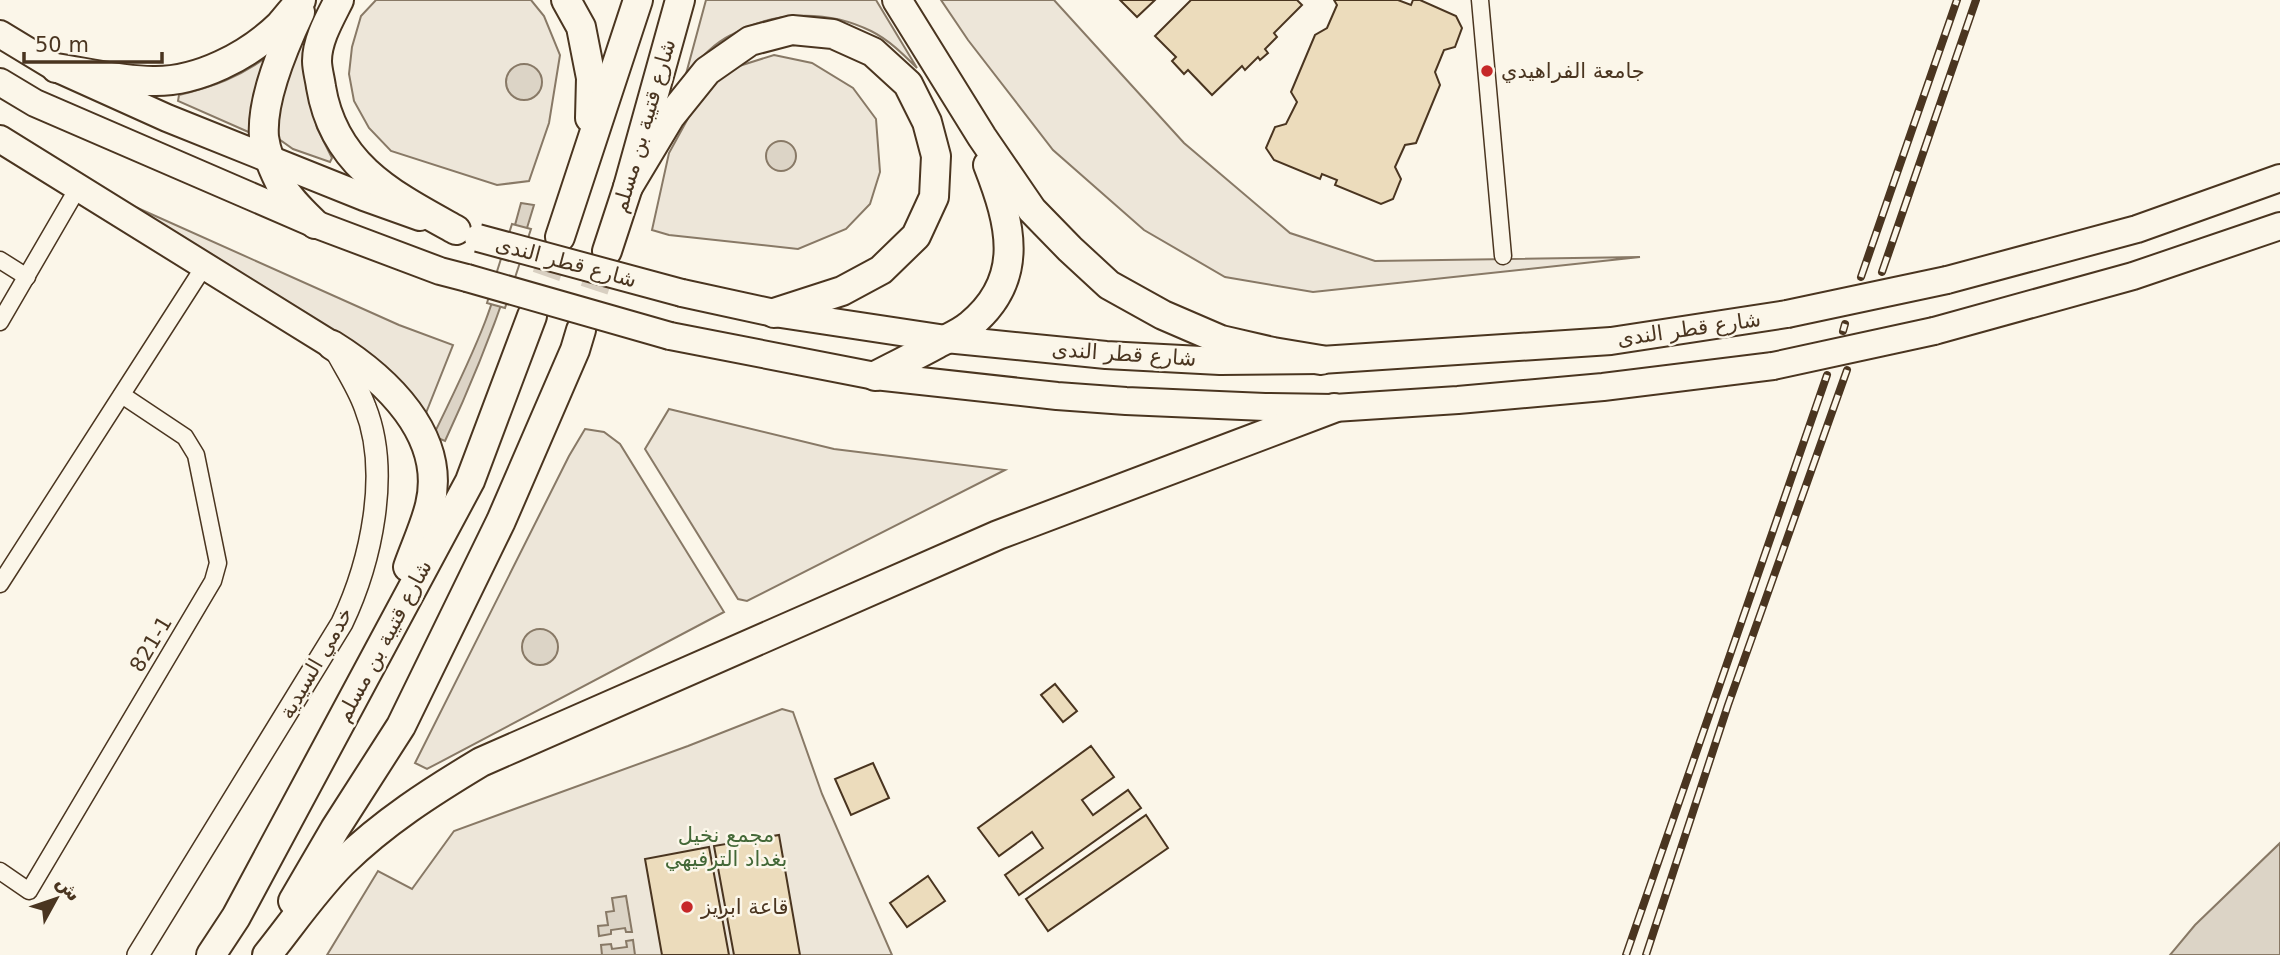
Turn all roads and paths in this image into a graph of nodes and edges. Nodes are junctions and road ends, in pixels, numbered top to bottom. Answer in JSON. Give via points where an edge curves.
{"nodes":[{"id":1,"x":303,"y":0,"type":"edge"},
{"id":2,"x":339,"y":0,"type":"edge"},
{"id":3,"x":566,"y":0,"type":"edge"},
{"id":4,"x":638,"y":0,"type":"edge"},
{"id":5,"x":680,"y":0,"type":"edge"},
{"id":6,"x":897,"y":0,"type":"edge"},
{"id":7,"x":1480,"y":0,"type":"edge"},
{"id":8,"x":0,"y":34,"type":"edge"},
{"id":9,"x":56,"y":68,"type":"junction"},
{"id":10,"x":0,"y":82,"type":"edge"},
{"id":11,"x":971,"y":119,"type":"junction"},
{"id":12,"x":0,"y":139,"type":"edge"},
{"id":13,"x":271,"y":160,"type":"junction"},
{"id":14,"x":584,"y":167,"type":"junction"},
{"id":15,"x":2280,"y":178,"type":"edge"},
{"id":16,"x":79,"y":186,"type":"junction"},
{"id":17,"x":628,"y":187,"type":"junction"},
{"id":18,"x":315,"y":224,"type":"junction"},
{"id":19,"x":2280,"y":226,"type":"edge"},
{"id":20,"x":467,"y":234,"type":"junction"},
{"id":21,"x":559,"y":237,"type":"tunnel mouth"},
{"id":22,"x":607,"y":251,"type":"tunnel mouth"},
{"id":23,"x":1503,"y":256,"type":"dead end"},
{"id":24,"x":0,"y":260,"type":"edge"},
{"id":25,"x":205,"y":265,"type":"junction"},
{"id":26,"x":27,"y":277,"type":"junction"},
{"id":27,"x":774,"y":313,"type":"junction"},
{"id":28,"x":532,"y":316,"type":"tunnel mouth"},
{"id":29,"x":0,"y":322,"type":"edge"},
{"id":30,"x":581,"y":330,"type":"tunnel mouth"},
{"id":31,"x":946,"y":339,"type":"junction"},
{"id":32,"x":332,"y":345,"type":"junction"},
{"id":33,"x":1321,"y":360,"type":"junction"},
{"id":34,"x":875,"y":376,"type":"junction"},
{"id":35,"x":122,"y":396,"type":"junction"},
{"id":36,"x":1334,"y":408,"type":"junction"},
{"id":37,"x":0,"y":584,"type":"edge"},
{"id":38,"x":369,"y":670,"type":"junction"},
{"id":39,"x":0,"y":871,"type":"edge"},
{"id":40,"x":138,"y":955,"type":"edge"},
{"id":41,"x":211,"y":955,"type":"edge"},
{"id":42,"x":265,"y":955,"type":"edge"}],
"edges":[{"from":1,"to":9,"type":"highway","via":[[254,45],[208,71],[183,79],[130,80]]},
{"from":1,"to":13,"type":"highway","via":[[269,95],[264,133]]},
{"from":2,"to":20,"type":"highway","via":[[317,60],[324,107],[337,137],[363,170],[396,197]]},
{"from":3,"to":14,"type":"highway","via":[[581,27],[592,78]]},
{"from":4,"to":14,"type":"highway","name":"شارع قتيبة بن مسلم"},
{"from":5,"to":17,"type":"highway","name":"شارع قتيبة بن مسلم"},
{"from":6,"to":11,"type":"highway"},
{"from":7,"to":23,"type":"street"},
{"from":8,"to":9,"type":"main road","name":"شارع قطر الندى"},
{"from":9,"to":13,"type":"main road","name":"شارع قطر الندى"},
{"from":10,"to":18,"type":"main road","name":"شارع قطر الندى","via":[[35,103]]},
{"from":11,"to":31,"type":"highway","via":[[1000,195],[1010,239],[1009,267],[996,296],[970,326]]},
{"from":11,"to":33,"type":"highway","via":[[1032,209],[1109,285],[1221,340]]},
{"from":12,"to":16,"type":"main road"},
{"from":13,"to":18,"type":"highway","via":[[293,201]]},
{"from":13,"to":20,"type":"main road","name":"شارع قطر الندى"},
{"from":14,"to":21,"type":"highway","name":"شارع قتيبة بن مسلم"},
{"from":15,"to":33,"type":"main road","name":"شارع قطر الندى","bridge":true,"via":[[2137,229],[1947,280],[1787,314],[1611,341]]},
{"from":16,"to":25,"type":"main road"},
{"from":16,"to":26,"type":"street"},
{"from":17,"to":22,"type":"highway","name":"شارع قتيبة بن مسلم"},
{"from":17,"to":27,"type":"highway","via":[[670,117],[707,71],[750,41],[792,30],[833,34],[873,52],[908,83],[927,122],[936,156],[934,197],[916,236],[881,270],[842,291]]},
{"from":18,"to":34,"type":"main road","name":"شارع قطر الندى","bridge":true,"via":[[417,263],[670,336]]},
{"from":19,"to":36,"type":"main road","name":"شارع قطر الندى","bridge":true,"via":[[2133,276],[1934,331],[1773,366],[1603,387]]},
{"from":20,"to":27,"type":"main road","name":"شارع قطر الندى","bridge":true,"via":[[682,293]]},
{"from":24,"to":26,"type":"street"},
{"from":25,"to":32,"type":"main road"},
{"from":25,"to":35,"type":"street"},
{"from":26,"to":29,"type":"street"},
{"from":27,"to":31,"type":"main road","name":"شارع قطر الندى"},
{"from":28,"to":38,"type":"highway","name":"شارع قتيبة بن مسلم","via":[[470,481]]},
{"from":30,"to":42,"type":"highway","via":[[501,521],[401,726],[335,829]]},
{"from":31,"to":33,"type":"main road","name":"شارع قطر الندى","via":[[1163,359]]},
{"from":31,"to":34,"type":"highway"},
{"from":32,"to":38,"type":"highway","via":[[357,360],[391,391],[418,425],[433,484],[430,506]]},
{"from":32,"to":40,"type":"street","name":"خدمي السيدية","via":[[365,406],[377,455],[372,522],[356,594]]},
{"from":34,"to":36,"type":"main road","name":"شارع قطر الندى","via":[[1126,401]]},
{"from":35,"to":37,"type":"street"},
{"from":35,"to":39,"type":"street","name":"821-1","via":[[185,437],[196,455],[218,563],[213,581],[29,891]]},
{"from":36,"to":42,"type":"highway","via":[[998,536],[481,762],[417,800],[375,832],[340,865]]},
{"from":38,"to":41,"type":"highway","name":"شارع قتيبة بن مسلم"}]}
